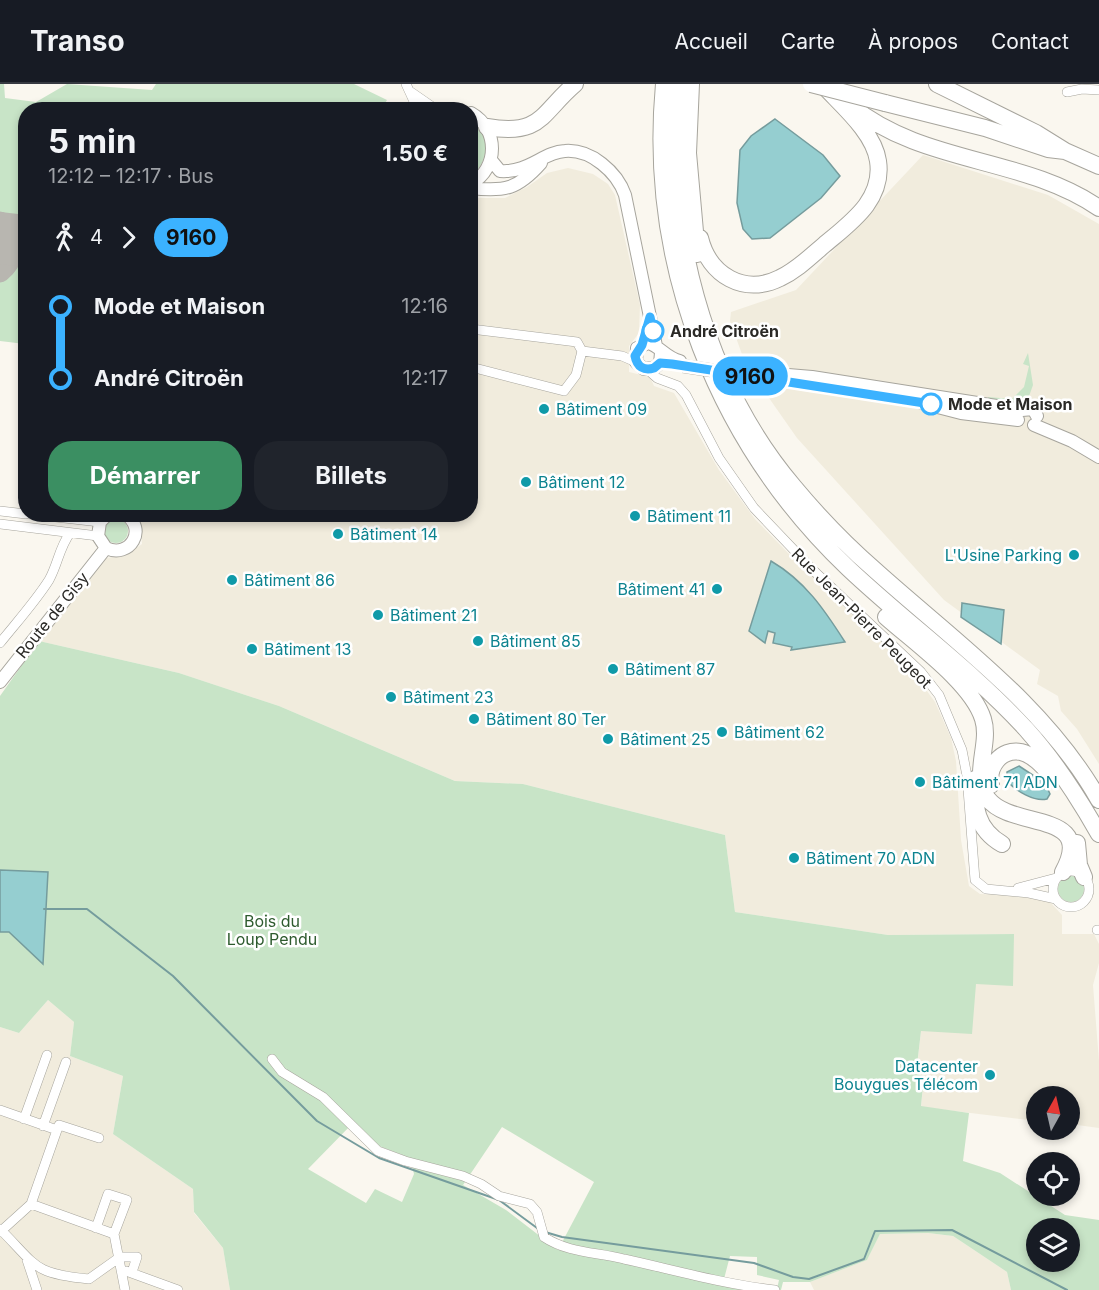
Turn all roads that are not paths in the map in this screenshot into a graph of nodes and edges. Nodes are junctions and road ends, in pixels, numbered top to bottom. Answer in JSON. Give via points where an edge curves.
{"nodes":[{"id":1,"x":575,"y":84,"type":"edge"},
{"id":2,"x":664,"y":84,"type":"edge"},
{"id":3,"x":678,"y":84,"type":"edge"},
{"id":4,"x":691,"y":84,"type":"edge"},
{"id":5,"x":811,"y":84,"type":"edge"},
{"id":6,"x":823,"y":84,"type":"edge"},
{"id":7,"x":937,"y":84,"type":"edge"},
{"id":8,"x":408,"y":88,"type":"edge"},
{"id":9,"x":1099,"y":90,"type":"edge"},
{"id":10,"x":1067,"y":92,"type":"dead end"},
{"id":11,"x":414,"y":102,"type":"edge"},
{"id":12,"x":426,"y":102,"type":"edge"},
{"id":13,"x":478,"y":119,"type":"edge"},
{"id":14,"x":487,"y":127,"type":"junction"},
{"id":15,"x":1065,"y":151,"type":"junction"},
{"id":16,"x":491,"y":160,"type":"junction"},
{"id":17,"x":543,"y":160,"type":"junction"},
{"id":18,"x":1099,"y":166,"type":"edge"},
{"id":19,"x":478,"y":180,"type":"edge"},
{"id":20,"x":478,"y":187,"type":"edge"},
{"id":21,"x":692,"y":201,"type":"junction"},
{"id":22,"x":1099,"y":208,"type":"edge"},
{"id":23,"x":650,"y":317,"type":"junction"},
{"id":24,"x":478,"y":330,"type":"edge"},
{"id":25,"x":642,"y":345,"type":"junction"},
{"id":26,"x":582,"y":351,"type":"junction"},
{"id":27,"x":657,"y":359,"type":"junction"},
{"id":28,"x":636,"y":362,"type":"junction"},
{"id":29,"x":478,"y":370,"type":"edge"},
{"id":30,"x":1099,"y":457,"type":"edge"},
{"id":31,"x":774,"y":484,"type":"junction"},
{"id":32,"x":0,"y":511,"type":"edge"},
{"id":33,"x":18,"y":513,"type":"edge"},
{"id":34,"x":103,"y":522,"type":"edge"},
{"id":35,"x":132,"y":522,"type":"edge"},
{"id":36,"x":0,"y":524,"type":"edge"},
{"id":37,"x":70,"y":533,"type":"junction"},
{"id":38,"x":837,"y":534,"type":"junction"},
{"id":39,"x":98,"y":536,"type":"junction"},
{"id":40,"x":106,"y":548,"type":"junction"},
{"id":41,"x":0,"y":643,"type":"edge"},
{"id":42,"x":0,"y":682,"type":"edge"},
{"id":43,"x":963,"y":688,"type":"junction"},
{"id":44,"x":1099,"y":800,"type":"edge"},
{"id":45,"x":1099,"y":834,"type":"edge"},
{"id":46,"x":1002,"y":844,"type":"dead end"},
{"id":47,"x":1099,"y":844,"type":"edge"},
{"id":48,"x":1059,"y":875,"type":"junction"},
{"id":49,"x":1084,"y":877,"type":"junction"},
{"id":50,"x":1010,"y":891,"type":"junction"},
{"id":51,"x":1056,"y":899,"type":"junction"},
{"id":52,"x":47,"y":1055,"type":"dead end"},
{"id":53,"x":272,"y":1059,"type":"dead end"},
{"id":54,"x":66,"y":1062,"type":"dead end"},
{"id":55,"x":0,"y":1110,"type":"edge"},
{"id":56,"x":24,"y":1119,"type":"junction"},
{"id":57,"x":43,"y":1125,"type":"junction"},
{"id":58,"x":57,"y":1130,"type":"junction"},
{"id":59,"x":99,"y":1138,"type":"dead end"},
{"id":60,"x":31,"y":1204,"type":"junction"},
{"id":61,"x":96,"y":1228,"type":"junction"},
{"id":62,"x":0,"y":1230,"type":"edge"},
{"id":63,"x":114,"y":1234,"type":"junction"},
{"id":64,"x":120,"y":1257,"type":"junction"},
{"id":65,"x":27,"y":1260,"type":"junction"},
{"id":66,"x":127,"y":1271,"type":"junction"},
{"id":67,"x":50,"y":1274,"type":"junction"},
{"id":68,"x":81,"y":1278,"type":"junction"},
{"id":69,"x":38,"y":1288,"type":"edge"},
{"id":70,"x":80,"y":1290,"type":"edge"},
{"id":71,"x":125,"y":1290,"type":"edge"},
{"id":72,"x":177,"y":1290,"type":"edge"},
{"id":73,"x":775,"y":1290,"type":"edge"}],
"edges":[{"from":1,"to":14,"type":"highway","via":[[534,125],[519,130]]},
{"from":2,"to":31,"type":"highway","via":[[663,190],[687,312],[726,407]]},
{"from":3,"to":38,"type":"highway","via":[[678,198],[688,262],[703,318],[727,378],[760,439],[793,487]]},
{"from":4,"to":21,"type":"highway","via":[[688,153]]},
{"from":5,"to":15,"type":"highway","bridge":true},
{"from":6,"to":21,"type":"highway","via":[[866,135],[876,153],[876,186],[855,219],[790,273],[772,282],[747,285],[723,276],[707,258]]},
{"from":6,"to":22,"type":"highway","via":[[863,116],[896,135],[1044,179]]},
{"from":7,"to":15,"type":"highway"},
{"from":8,"to":11,"type":"street"},
{"from":8,"to":12,"type":"street"},
{"from":9,"to":10,"type":"street","via":[[1082,88]]},
{"from":13,"to":14,"type":"street"},
{"from":14,"to":16,"type":"street","via":[[493,143]]},
{"from":15,"to":18,"type":"highway"},
{"from":16,"to":17,"type":"street","via":[[500,171],[513,172]]},
{"from":16,"to":19,"type":"street"},
{"from":17,"to":20,"type":"street","via":[[528,178],[512,187],[499,191]]},
{"from":17,"to":23,"type":"street","via":[[564,151],[577,152],[603,164],[622,185]]},
{"from":21,"to":38,"type":"highway","via":[[697,255],[718,341],[748,406]]},
{"from":23,"to":25,"type":"street"},
{"from":23,"to":27,"type":"street"},
{"from":24,"to":26,"type":"street","via":[[577,342]]},
{"from":25,"to":27,"type":"street","via":[[648,343]]},
{"from":25,"to":28,"type":"street","via":[[635,352]]},
{"from":26,"to":28,"type":"street","via":[[622,356]]},
{"from":26,"to":29,"type":"street","via":[[576,375],[564,391]]},
{"from":27,"to":28,"type":"street"},
{"from":27,"to":30,"type":"street","bridge":true,"via":[[1020,415],[1025,426],[1036,420]]},
{"from":27,"to":50,"type":"street","name":"Rue Jean-Pierre Peugeot","via":[[665,381],[678,386],[686,395],[719,458],[754,508],[921,672],[939,695],[962,750],[975,880],[986,889]]},
{"from":31,"to":43,"type":"highway","via":[[798,525],[844,577]]},
{"from":31,"to":45,"type":"highway","via":[[831,551],[969,673],[1028,731],[1078,796]]},
{"from":32,"to":33,"type":"street"},
{"from":34,"to":39,"type":"street"},
{"from":35,"to":40,"type":"street","via":[[136,530],[133,542],[123,550]]},
{"from":36,"to":37,"type":"street"},
{"from":37,"to":39,"type":"street"},
{"from":37,"to":41,"type":"street","via":[[60,545],[58,561],[48,580]]},
{"from":38,"to":44,"type":"highway","via":[[1017,697],[1060,745]]},
{"from":39,"to":40,"type":"street"},
{"from":40,"to":42,"type":"street","name":"Route de Gisy"},
{"from":43,"to":46,"type":"highway","via":[[978,729],[976,813],[986,832]]},
{"from":43,"to":48,"type":"highway","via":[[984,720],[981,775],[987,796],[1003,810],[1066,834],[1071,848],[1069,860]]},
{"from":47,"to":49,"type":"highway","via":[[1064,791],[1037,760],[1015,752],[998,759],[990,776],[995,793],[1006,802],[1070,828],[1076,837]]},
{"from":48,"to":49,"type":"street","via":[[1074,871]]},
{"from":48,"to":50,"type":"street"},
{"from":48,"to":51,"type":"street","via":[[1053,889]]},
{"from":49,"to":51,"type":"street","via":[[1088,894],[1081,903],[1069,906]]},
{"from":50,"to":51,"type":"street","name":"Rue Jean-Pierre Peugeot"},
{"from":52,"to":56,"type":"street"},
{"from":53,"to":73,"type":"street","via":[[282,1072],[323,1097],[378,1150],[463,1176],[499,1196],[530,1204],[537,1212],[544,1237],[559,1247]]},
{"from":54,"to":57,"type":"street"},
{"from":55,"to":56,"type":"street"},
{"from":56,"to":57,"type":"street"},
{"from":57,"to":58,"type":"street"},
{"from":58,"to":59,"type":"street","via":[[59,1125]]},
{"from":58,"to":60,"type":"street"},
{"from":60,"to":61,"type":"street"},
{"from":60,"to":62,"type":"street"},
{"from":61,"to":63,"type":"street"},
{"from":61,"to":63,"type":"street","via":[[108,1194],[127,1200]]},
{"from":62,"to":65,"type":"street"},
{"from":63,"to":64,"type":"street"},
{"from":64,"to":66,"type":"street"},
{"from":64,"to":66,"type":"street","via":[[137,1257]]},
{"from":64,"to":68,"type":"street","via":[[92,1278]]},
{"from":65,"to":67,"type":"street"},
{"from":65,"to":69,"type":"street"},
{"from":66,"to":71,"type":"street"},
{"from":66,"to":72,"type":"street"},
{"from":67,"to":68,"type":"street"},
{"from":67,"to":69,"type":"street"},
{"from":68,"to":70,"type":"street"}]}
